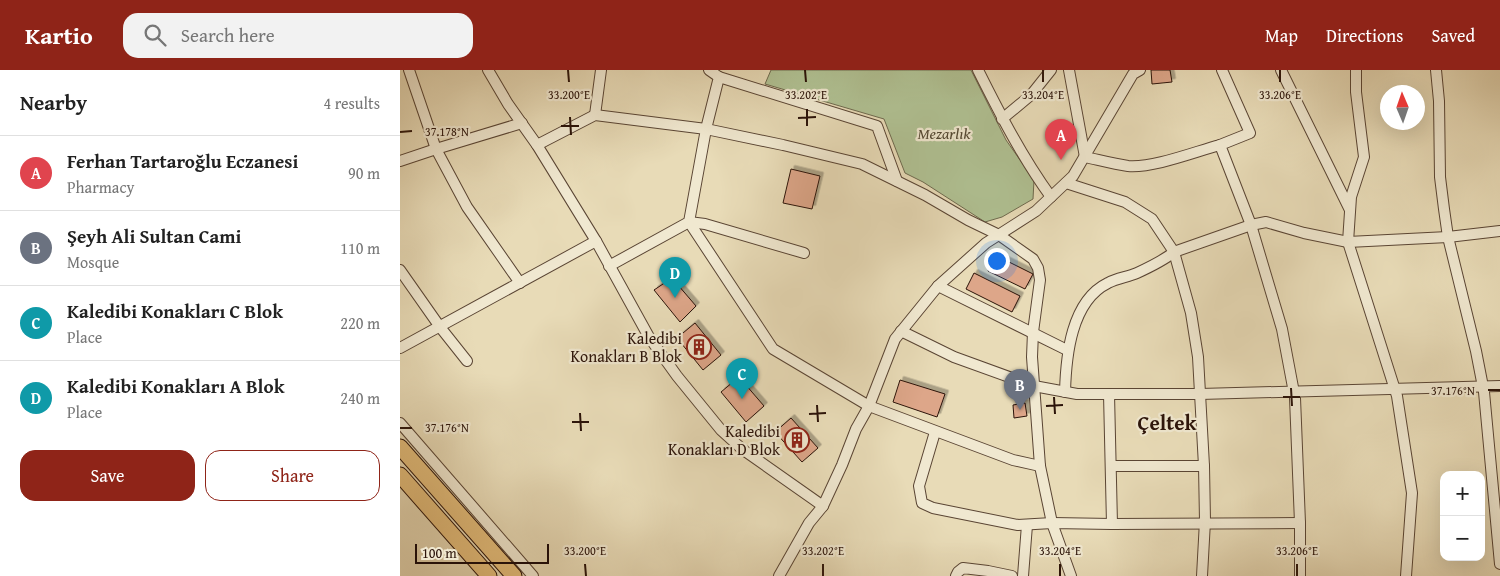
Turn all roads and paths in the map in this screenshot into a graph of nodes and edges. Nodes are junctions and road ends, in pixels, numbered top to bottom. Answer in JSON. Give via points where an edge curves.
{"nodes":[{"id":1,"x":409,"y":70,"type":"edge"},
{"id":2,"x":488,"y":70,"type":"edge"},
{"id":3,"x":601,"y":70,"type":"edge"},
{"id":4,"x":709,"y":70,"type":"edge"},
{"id":5,"x":978,"y":70,"type":"edge"},
{"id":6,"x":1051,"y":70,"type":"edge"},
{"id":7,"x":1069,"y":70,"type":"edge"},
{"id":8,"x":1140,"y":70,"type":"edge"},
{"id":9,"x":1222,"y":70,"type":"edge"},
{"id":10,"x":1280,"y":70,"type":"edge"},
{"id":11,"x":1356,"y":70,"type":"edge"},
{"id":12,"x":1436,"y":70,"type":"edge"},
{"id":13,"x":719,"y":77,"type":"junction"},
{"id":14,"x":595,"y":115,"type":"junction"},
{"id":15,"x":1002,"y":119,"type":"junction"},
{"id":16,"x":522,"y":123,"type":"junction"},
{"id":17,"x":706,"y":130,"type":"junction"},
{"id":18,"x":537,"y":145,"type":"junction"},
{"id":19,"x":1220,"y":145,"type":"junction"},
{"id":20,"x":436,"y":149,"type":"junction"},
{"id":21,"x":1085,"y":156,"type":"junction"},
{"id":22,"x":400,"y":161,"type":"edge"},
{"id":23,"x":897,"y":181,"type":"junction"},
{"id":24,"x":1066,"y":183,"type":"junction"},
{"id":25,"x":1050,"y":197,"type":"junction"},
{"id":26,"x":1350,"y":212,"type":"junction"},
{"id":27,"x":689,"y":222,"type":"junction"},
{"id":28,"x":1251,"y":225,"type":"junction"},
{"id":29,"x":1500,"y":230,"type":"edge"},
{"id":30,"x":999,"y":234,"type":"junction"},
{"id":31,"x":1448,"y":237,"type":"junction"},
{"id":32,"x":596,"y":241,"type":"junction"},
{"id":33,"x":1348,"y":242,"type":"junction"},
{"id":34,"x":1174,"y":252,"type":"junction"},
{"id":35,"x":804,"y":253,"type":"dead end"},
{"id":36,"x":610,"y":266,"type":"junction"},
{"id":37,"x":400,"y":270,"type":"edge"},
{"id":38,"x":520,"y":283,"type":"junction"},
{"id":39,"x":938,"y":286,"type":"junction"},
{"id":40,"x":440,"y":327,"type":"junction"},
{"id":41,"x":901,"y":331,"type":"junction"},
{"id":42,"x":1033,"y":332,"type":"junction"},
{"id":43,"x":400,"y":348,"type":"edge"},
{"id":44,"x":1068,"y":350,"type":"junction"},
{"id":45,"x":467,"y":361,"type":"dead end"},
{"id":46,"x":1034,"y":386,"type":"junction"},
{"id":47,"x":1483,"y":386,"type":"junction"},
{"id":48,"x":1500,"y":386,"type":"edge"},
{"id":49,"x":1395,"y":389,"type":"junction"},
{"id":50,"x":1065,"y":392,"type":"junction"},
{"id":51,"x":1293,"y":392,"type":"junction"},
{"id":52,"x":1109,"y":394,"type":"junction"},
{"id":53,"x":1200,"y":394,"type":"junction"},
{"id":54,"x":869,"y":406,"type":"junction"},
{"id":55,"x":400,"y":423,"type":"edge"},
{"id":56,"x":935,"y":432,"type":"junction"},
{"id":57,"x":400,"y":447,"type":"edge"},
{"id":58,"x":1040,"y":466,"type":"junction"},
{"id":59,"x":1111,"y":466,"type":"junction"},
{"id":60,"x":1204,"y":466,"type":"junction"},
{"id":61,"x":400,"y":475,"type":"edge"},
{"id":62,"x":823,"y":506,"type":"junction"},
{"id":63,"x":1052,"y":523,"type":"junction"},
{"id":64,"x":1205,"y":523,"type":"junction"},
{"id":65,"x":1300,"y":523,"type":"junction"},
{"id":66,"x":1112,"y":524,"type":"junction"},
{"id":67,"x":1027,"y":525,"type":"junction"},
{"id":68,"x":1500,"y":564,"type":"edge"},
{"id":69,"x":489,"y":576,"type":"edge"},
{"id":70,"x":514,"y":576,"type":"edge"},
{"id":71,"x":533,"y":576,"type":"edge"},
{"id":72,"x":779,"y":576,"type":"edge"},
{"id":73,"x":956,"y":576,"type":"edge"},
{"id":74,"x":1012,"y":576,"type":"edge"},
{"id":75,"x":1023,"y":576,"type":"edge"},
{"id":76,"x":1071,"y":576,"type":"edge"},
{"id":77,"x":1202,"y":576,"type":"edge"},
{"id":78,"x":1300,"y":576,"type":"edge"},
{"id":79,"x":1406,"y":576,"type":"edge"}],
"edges":[{"from":1,"to":20,"type":"street"},
{"from":2,"to":16,"type":"street"},
{"from":3,"to":14,"type":"street"},
{"from":4,"to":13,"type":"street"},
{"from":5,"to":15,"type":"street"},
{"from":6,"to":15,"type":"street","via":[[1031,95]]},
{"from":7,"to":21,"type":"street"},
{"from":8,"to":21,"type":"street","via":[[1133,74]]},
{"from":9,"to":19,"type":"street","via":[[1250,133]]},
{"from":10,"to":26,"type":"street"},
{"from":11,"to":26,"type":"street","via":[[1364,158],[1351,197]]},
{"from":12,"to":31,"type":"street","via":[[1440,177]]},
{"from":13,"to":17,"type":"street"},
{"from":13,"to":23,"type":"street","via":[[878,126]]},
{"from":14,"to":17,"type":"street"},
{"from":14,"to":18,"type":"street"},
{"from":15,"to":25,"type":"street"},
{"from":16,"to":18,"type":"street"},
{"from":16,"to":20,"type":"street"},
{"from":17,"to":23,"type":"street","via":[[862,164]]},
{"from":17,"to":27,"type":"street"},
{"from":18,"to":32,"type":"street"},
{"from":19,"to":21,"type":"street","via":[[1138,166]]},
{"from":19,"to":28,"type":"street"},
{"from":20,"to":22,"type":"street"},
{"from":20,"to":38,"type":"street","via":[[468,207]]},
{"from":21,"to":24,"type":"street"},
{"from":23,"to":30,"type":"street"},
{"from":24,"to":25,"type":"street"},
{"from":24,"to":34,"type":"street","via":[[1125,202],[1152,219]]},
{"from":25,"to":30,"type":"street","via":[[1036,211]]},
{"from":26,"to":33,"type":"street"},
{"from":27,"to":35,"type":"street"},
{"from":27,"to":36,"type":"street"},
{"from":27,"to":54,"type":"street","via":[[773,349]]},
{"from":28,"to":33,"type":"street","via":[[1266,222]]},
{"from":28,"to":34,"type":"street"},
{"from":28,"to":51,"type":"street","via":[[1282,329]]},
{"from":29,"to":31,"type":"street"},
{"from":30,"to":39,"type":"street"},
{"from":30,"to":42,"type":"street","via":[[1033,259],[1038,268],[1040,280]]},
{"from":31,"to":33,"type":"street"},
{"from":31,"to":47,"type":"street"},
{"from":32,"to":36,"type":"street"},
{"from":32,"to":38,"type":"street"},
{"from":33,"to":49,"type":"street"},
{"from":34,"to":44,"type":"street","via":[[1137,273],[1108,283],[1096,292],[1075,326]]},
{"from":34,"to":53,"type":"street","via":[[1191,313]]},
{"from":36,"to":62,"type":"street","via":[[649,338],[721,430],[742,449]]},
{"from":37,"to":40,"type":"street"},
{"from":38,"to":40,"type":"street"},
{"from":39,"to":41,"type":"street"},
{"from":39,"to":42,"type":"street"},
{"from":40,"to":43,"type":"street"},
{"from":40,"to":45,"type":"street"},
{"from":41,"to":46,"type":"street","via":[[954,357]]},
{"from":41,"to":54,"type":"street"},
{"from":42,"to":44,"type":"street"},
{"from":42,"to":46,"type":"street"},
{"from":44,"to":50,"type":"street"},
{"from":46,"to":50,"type":"street"},
{"from":46,"to":58,"type":"street"},
{"from":47,"to":48,"type":"street"},
{"from":47,"to":49,"type":"street"},
{"from":47,"to":68,"type":"street"},
{"from":49,"to":51,"type":"street"},
{"from":49,"to":79,"type":"street","via":[[1412,493]]},
{"from":50,"to":52,"type":"street"},
{"from":51,"to":53,"type":"street"},
{"from":51,"to":65,"type":"street"},
{"from":52,"to":53,"type":"street"},
{"from":52,"to":59,"type":"street"},
{"from":53,"to":60,"type":"street"},
{"from":54,"to":56,"type":"street"},
{"from":54,"to":62,"type":"street"},
{"from":55,"to":71,"type":"street"},
{"from":56,"to":58,"type":"street","via":[[1013,460]]},
{"from":56,"to":67,"type":"street","via":[[919,486],[922,503],[933,508]]},
{"from":57,"to":70,"type":"highway"},
{"from":58,"to":63,"type":"street"},
{"from":59,"to":60,"type":"street"},
{"from":59,"to":66,"type":"street"},
{"from":60,"to":64,"type":"street"},
{"from":61,"to":69,"type":"highway"},
{"from":62,"to":72,"type":"street","via":[[809,523]]},
{"from":63,"to":66,"type":"street"},
{"from":63,"to":67,"type":"street"},
{"from":63,"to":76,"type":"street"},
{"from":64,"to":65,"type":"street"},
{"from":64,"to":66,"type":"street"},
{"from":64,"to":77,"type":"street"},
{"from":65,"to":78,"type":"street"},
{"from":67,"to":75,"type":"street"},
{"from":73,"to":74,"type":"street","via":[[963,568]]}]}
